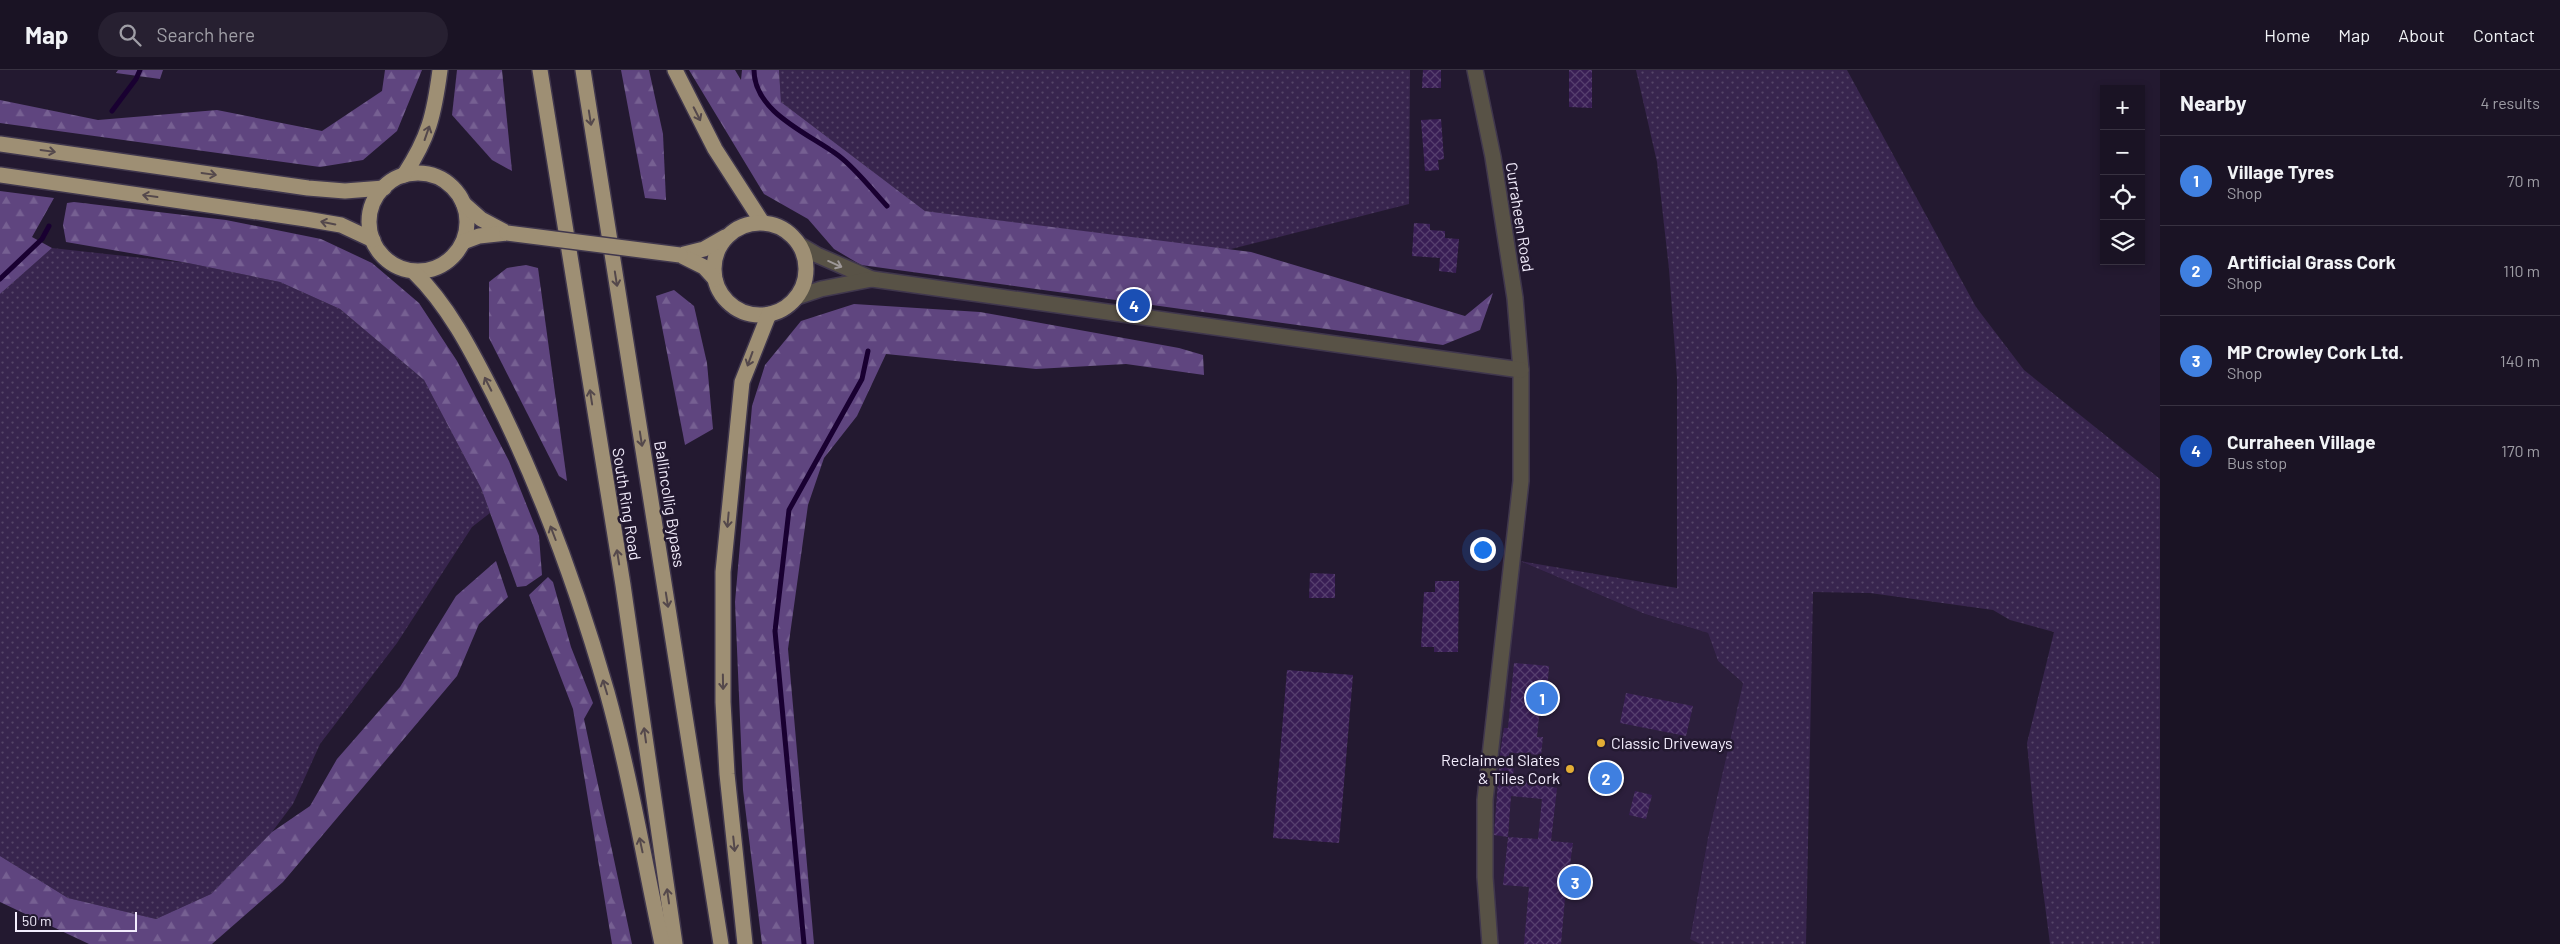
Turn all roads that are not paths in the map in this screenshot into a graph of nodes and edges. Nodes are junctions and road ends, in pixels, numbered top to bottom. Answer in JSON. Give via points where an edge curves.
{"nodes":[{"id":1,"x":440,"y":70,"type":"edge"},
{"id":2,"x":540,"y":70,"type":"edge"},
{"id":3,"x":583,"y":70,"type":"edge"},
{"id":4,"x":675,"y":70,"type":"edge"},
{"id":5,"x":1475,"y":70,"type":"edge"},
{"id":6,"x":0,"y":144,"type":"edge"},
{"id":7,"x":0,"y":175,"type":"edge"},
{"id":8,"x":404,"y":175,"type":"junction"},
{"id":9,"x":384,"y":188,"type":"junction"},
{"id":10,"x":463,"y":202,"type":"junction"},
{"id":11,"x":762,"y":222,"type":"junction"},
{"id":12,"x":507,"y":233,"type":"junction"},
{"id":13,"x":728,"y":236,"type":"junction"},
{"id":14,"x":372,"y":240,"type":"junction"},
{"id":15,"x":463,"y":242,"type":"junction"},
{"id":16,"x":800,"y":244,"type":"junction"},
{"id":17,"x":680,"y":254,"type":"junction"},
{"id":18,"x":414,"y":272,"type":"junction"},
{"id":19,"x":715,"y":279,"type":"junction"},
{"id":20,"x":872,"y":279,"type":"junction"},
{"id":21,"x":798,"y":297,"type":"junction"},
{"id":22,"x":769,"y":314,"type":"junction"},
{"id":23,"x":1521,"y":370,"type":"junction"},
{"id":24,"x":662,"y":944,"type":"edge"},
{"id":25,"x":675,"y":944,"type":"edge"},
{"id":26,"x":721,"y":944,"type":"edge"},
{"id":27,"x":745,"y":944,"type":"edge"},
{"id":28,"x":1490,"y":944,"type":"edge"}],
"edges":[{"from":8,"to":1,"type":"highway","one_way":true,"via":[[422,147],[430,126]]},
{"from":25,"to":2,"type":"highway","name":"South Ring Road","one_way":true,"via":[[623,585]]},
{"from":3,"to":26,"type":"highway","name":"Ballincollig Bypass","one_way":true},
{"from":4,"to":11,"type":"highway","one_way":true,"via":[[715,150]]},
{"from":5,"to":23,"type":"street","name":"Curraheen Road","via":[[1514,288]]},
{"from":6,"to":9,"type":"highway","one_way":true,"via":[[308,188],[345,191]]},
{"from":14,"to":7,"type":"highway","one_way":true,"via":[[341,225],[306,218]]},
{"from":8,"to":9,"type":"highway"},
{"from":8,"to":10,"type":"highway","via":[[418,173],[439,178],[456,190]]},
{"from":9,"to":14,"type":"highway","via":[[370,212]]},
{"from":10,"to":12,"type":"highway","via":[[481,219]]},
{"from":10,"to":15,"type":"highway","via":[[467,216]]},
{"from":11,"to":13,"type":"highway","via":[[749,223]]},
{"from":11,"to":16,"type":"highway","via":[[784,229]]},
{"from":12,"to":15,"type":"highway"},
{"from":12,"to":17,"type":"highway","bridge":true},
{"from":13,"to":17,"type":"highway","via":[[704,249]]},
{"from":13,"to":19,"type":"highway","via":[[718,249]]},
{"from":14,"to":18,"type":"highway","via":[[389,262]]},
{"from":15,"to":18,"type":"highway","via":[[443,265]]},
{"from":16,"to":20,"type":"street","one_way":true,"via":[[823,259]]},
{"from":16,"to":21,"type":"highway","via":[[807,271]]},
{"from":17,"to":19,"type":"highway","via":[[704,267]]},
{"from":24,"to":18,"type":"highway","one_way":true,"via":[[607,693],[561,554],[523,458],[476,362],[436,294]]},
{"from":19,"to":22,"type":"highway","via":[[721,292],[741,311]]},
{"from":20,"to":21,"type":"street"},
{"from":20,"to":23,"type":"street"},
{"from":21,"to":22,"type":"highway","via":[[780,311]]},
{"from":22,"to":27,"type":"highway","one_way":true,"via":[[742,382],[724,572],[722,632],[727,774]]},
{"from":23,"to":28,"type":"street","name":"Curraheen Road","via":[[1521,481],[1486,800],[1484,877]]}]}
